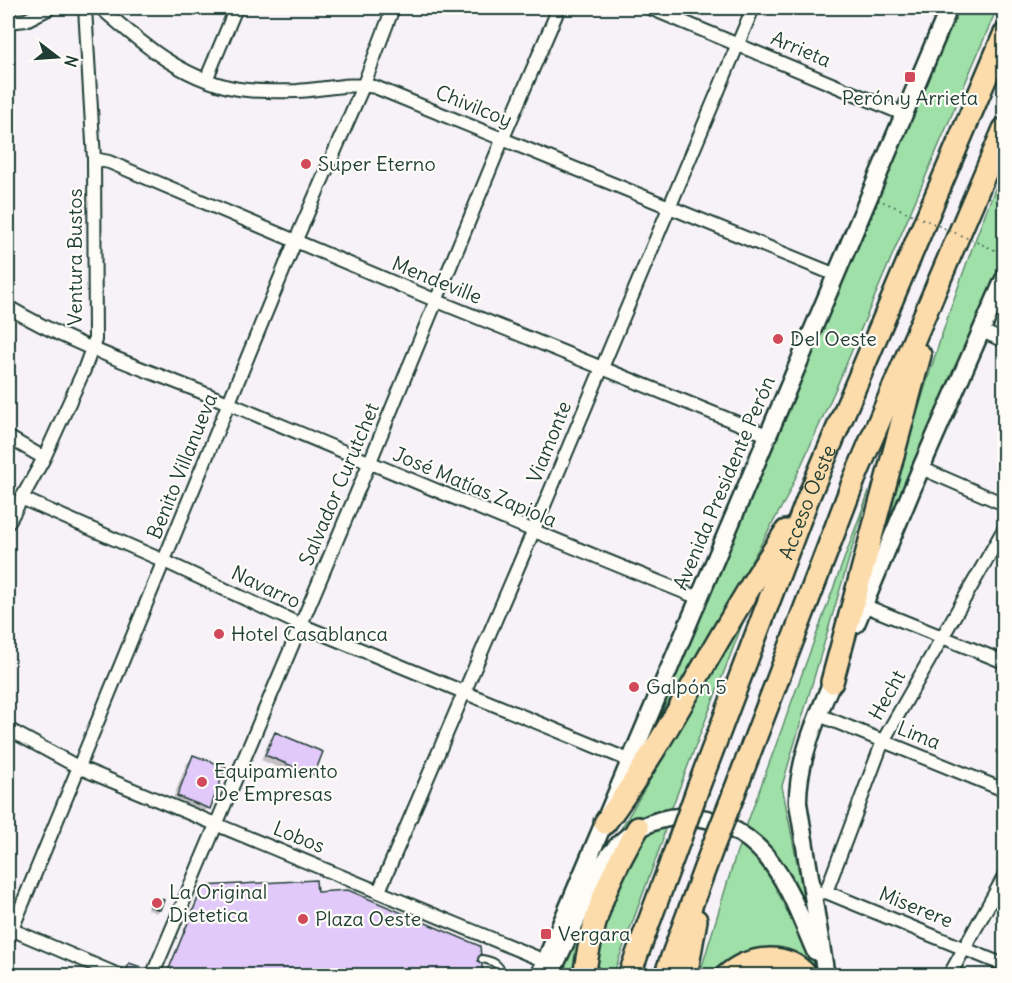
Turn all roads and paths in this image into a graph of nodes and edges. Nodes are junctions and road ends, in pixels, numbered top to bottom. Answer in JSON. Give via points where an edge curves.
{"nodes":[{"id":1,"x":50,"y":8,"type":"edge"},
{"id":2,"x":85,"y":8,"type":"edge"},
{"id":3,"x":101,"y":8,"type":"edge"},
{"id":4,"x":236,"y":8,"type":"edge"},
{"id":5,"x":393,"y":8,"type":"edge"},
{"id":6,"x":559,"y":8,"type":"edge"},
{"id":7,"x":650,"y":8,"type":"edge"},
{"id":8,"x":753,"y":8,"type":"edge"},
{"id":9,"x":949,"y":8,"type":"edge"},
{"id":10,"x":8,"y":22,"type":"edge"},
{"id":11,"x":1005,"y":35,"type":"edge"},
{"id":12,"x":739,"y":44,"type":"junction"},
{"id":13,"x":206,"y":80,"type":"junction"},
{"id":14,"x":364,"y":84,"type":"junction"},
{"id":15,"x":903,"y":114,"type":"junction"},
{"id":16,"x":1005,"y":129,"type":"edge"},
{"id":17,"x":503,"y":138,"type":"junction"},
{"id":18,"x":94,"y":159,"type":"junction"},
{"id":19,"x":670,"y":206,"type":"junction"},
{"id":20,"x":862,"y":240,"type":"dead end"},
{"id":21,"x":295,"y":242,"type":"junction"},
{"id":22,"x":947,"y":265,"type":"junction"},
{"id":23,"x":836,"y":275,"type":"junction"},
{"id":24,"x":1005,"y":279,"type":"edge"},
{"id":25,"x":437,"y":302,"type":"junction"},
{"id":26,"x":982,"y":307,"type":"dead end"},
{"id":27,"x":8,"y":308,"type":"edge"},
{"id":28,"x":982,"y":331,"type":"junction"},
{"id":29,"x":1005,"y":341,"type":"edge"},
{"id":30,"x":92,"y":348,"type":"junction"},
{"id":31,"x":601,"y":368,"type":"junction"},
{"id":32,"x":228,"y":403,"type":"junction"},
{"id":33,"x":767,"y":435,"type":"junction"},
{"id":34,"x":8,"y":437,"type":"edge"},
{"id":35,"x":44,"y":458,"type":"junction"},
{"id":36,"x":369,"y":464,"type":"junction"},
{"id":37,"x":921,"y":468,"type":"junction"},
{"id":38,"x":21,"y":498,"type":"junction"},
{"id":39,"x":808,"y":498,"type":"junction"},
{"id":40,"x":1005,"y":504,"type":"edge"},
{"id":41,"x":8,"y":523,"type":"edge"},
{"id":42,"x":1005,"y":529,"type":"edge"},
{"id":43,"x":533,"y":532,"type":"junction"},
{"id":44,"x":164,"y":561,"type":"junction"},
{"id":45,"x":699,"y":598,"type":"junction"},
{"id":46,"x":863,"y":605,"type":"junction"},
{"id":47,"x":301,"y":625,"type":"junction"},
{"id":48,"x":942,"y":636,"type":"junction"},
{"id":49,"x":1005,"y":662,"type":"edge"},
{"id":50,"x":832,"y":682,"type":"junction"},
{"id":51,"x":464,"y":692,"type":"junction"},
{"id":52,"x":819,"y":715,"type":"junction"},
{"id":53,"x":8,"y":729,"type":"edge"},
{"id":54,"x":883,"y":741,"type":"junction"},
{"id":55,"x":631,"y":761,"type":"junction"},
{"id":56,"x":78,"y":767,"type":"junction"},
{"id":57,"x":1005,"y":790,"type":"edge"},
{"id":58,"x":605,"y":823,"type":"junction"},
{"id":59,"x":217,"y":825,"type":"junction"},
{"id":60,"x":638,"y":828,"type":"junction"},
{"id":61,"x":709,"y":859,"type":"junction"},
{"id":62,"x":1005,"y":877,"type":"edge"},
{"id":63,"x":380,"y":891,"type":"junction"},
{"id":64,"x":819,"y":893,"type":"junction"},
{"id":65,"x":9,"y":932,"type":"edge"},
{"id":66,"x":964,"y":948,"type":"junction"},
{"id":67,"x":482,"y":958,"type":"dead end"},
{"id":68,"x":1005,"y":965,"type":"edge"},
{"id":69,"x":545,"y":970,"type":"edge"},
{"id":70,"x":122,"y":975,"type":"edge"},
{"id":71,"x":152,"y":975,"type":"edge"},
{"id":72,"x":504,"y":975,"type":"edge"},
{"id":73,"x":584,"y":975,"type":"edge"},
{"id":74,"x":629,"y":975,"type":"edge"},
{"id":75,"x":665,"y":975,"type":"edge"},
{"id":76,"x":686,"y":975,"type":"edge"},
{"id":77,"x":726,"y":975,"type":"edge"},
{"id":78,"x":820,"y":975,"type":"edge"},
{"id":79,"x":949,"y":975,"type":"edge"}],
"edges":[{"from":1,"to":10,"type":"street","via":[[26,20]]},
{"from":2,"to":18,"type":"street","name":"Ventura Bustos"},
{"from":3,"to":13,"type":"street","name":"Chivilcoy","via":[[146,46]]},
{"from":4,"to":13,"type":"street"},
{"from":5,"to":14,"type":"street","name":"Benito Villanueva"},
{"from":6,"to":17,"type":"street","name":"Salvador Curutchet"},
{"from":7,"to":12,"type":"street","name":"Arrieta"},
{"from":8,"to":12,"type":"street","name":"Viamonte"},
{"from":9,"to":15,"type":"street","name":"Avenida Presidente Perón"},
{"from":11,"to":39,"type":"highway","name":"Acceso Oeste"},
{"from":12,"to":15,"type":"street","name":"Arrieta"},
{"from":12,"to":19,"type":"street","name":"Viamonte"},
{"from":13,"to":14,"type":"street","name":"Chivilcoy","via":[[266,92]]},
{"from":14,"to":17,"type":"street","name":"Chivilcoy"},
{"from":14,"to":21,"type":"street","name":"Benito Villanueva"},
{"from":15,"to":23,"type":"street","name":"Avenida Presidente Perón"},
{"from":16,"to":22,"type":"highway","name":"Acceso Oeste"},
{"from":17,"to":19,"type":"street","name":"Chivilcoy"},
{"from":17,"to":25,"type":"street","name":"Salvador Curutchet"},
{"from":18,"to":21,"type":"street","name":"Mendeville"},
{"from":18,"to":30,"type":"street","name":"Ventura Bustos","via":[[96,333]]},
{"from":19,"to":23,"type":"street","name":"Chivilcoy"},
{"from":19,"to":31,"type":"street","name":"Viamonte"},
{"from":20,"to":26,"type":"path","bridge":true,"via":[[879,200],[1004,254]]},
{"from":21,"to":25,"type":"street","name":"Mendeville"},
{"from":21,"to":32,"type":"street","name":"Benito Villanueva"},
{"from":22,"to":50,"type":"highway"},
{"from":22,"to":61,"type":"highway","name":"Acceso Oeste","bridge":true,"via":[[854,480]]},
{"from":23,"to":33,"type":"street","name":"Avenida Presidente Perón"},
{"from":24,"to":28,"type":"street"},
{"from":25,"to":31,"type":"street","name":"Mendeville"},
{"from":25,"to":36,"type":"street","name":"Salvador Curutchet"},
{"from":27,"to":30,"type":"street","name":"José Matías Zapiola","via":[[45,329]]},
{"from":28,"to":29,"type":"street"},
{"from":28,"to":37,"type":"street"},
{"from":30,"to":32,"type":"street","name":"José Matías Zapiola"},
{"from":30,"to":35,"type":"street","name":"Ventura Bustos"},
{"from":31,"to":33,"type":"street","name":"Mendeville"},
{"from":31,"to":43,"type":"street","name":"Viamonte"},
{"from":32,"to":36,"type":"street","name":"José Matías Zapiola"},
{"from":32,"to":44,"type":"street","name":"Benito Villanueva"},
{"from":33,"to":45,"type":"street","name":"Avenida Presidente Perón"},
{"from":34,"to":35,"type":"street"},
{"from":35,"to":38,"type":"street","name":"Ventura Bustos"},
{"from":36,"to":43,"type":"street","name":"José Matías Zapiola"},
{"from":36,"to":47,"type":"street","name":"Salvador Curutchet"},
{"from":37,"to":40,"type":"street"},
{"from":37,"to":46,"type":"street"},
{"from":38,"to":41,"type":"street","name":"Ventura Bustos"},
{"from":38,"to":44,"type":"street","name":"Navarro"},
{"from":39,"to":58,"type":"highway","via":[[748,589],[653,753]]},
{"from":39,"to":74,"type":"highway","name":"Acceso Oeste","bridge":true},
{"from":42,"to":48,"type":"street","name":"Hecht"},
{"from":43,"to":45,"type":"street","name":"José Matías Zapiola"},
{"from":43,"to":51,"type":"street","name":"Viamonte"},
{"from":44,"to":47,"type":"street","name":"Navarro"},
{"from":44,"to":56,"type":"street","name":"Benito Villanueva"},
{"from":45,"to":55,"type":"street","name":"Avenida Presidente Perón"},
{"from":46,"to":48,"type":"street"},
{"from":46,"to":50,"type":"street"},
{"from":47,"to":51,"type":"street","name":"Navarro"},
{"from":47,"to":59,"type":"street","name":"Salvador Curutchet"},
{"from":48,"to":49,"type":"street"},
{"from":48,"to":54,"type":"street","name":"Hecht"},
{"from":50,"to":52,"type":"street"},
{"from":51,"to":55,"type":"street","name":"Navarro"},
{"from":51,"to":63,"type":"street","name":"Viamonte"},
{"from":52,"to":54,"type":"street","name":"Lima"},
{"from":52,"to":64,"type":"street","via":[[798,788],[798,803]]},
{"from":53,"to":56,"type":"street","name":"Lobos"},
{"from":54,"to":57,"type":"street","name":"Lima"},
{"from":54,"to":64,"type":"street","name":"Hecht"},
{"from":55,"to":58,"type":"street","name":"Avenida Presidente Perón"},
{"from":56,"to":59,"type":"street","name":"Lobos"},
{"from":56,"to":65,"type":"street","name":"Benito Villanueva"},
{"from":58,"to":69,"type":"street","name":"Avenida Presidente Perón"},
{"from":59,"to":63,"type":"street","name":"Lobos"},
{"from":59,"to":71,"type":"street","name":"Salvador Curutchet"},
{"from":60,"to":69,"type":"street","via":[[620,841],[603,864]]},
{"from":60,"to":73,"type":"highway","via":[[598,909]]},
{"from":60,"to":78,"type":"street","via":[[664,818],[692,817],[721,825],[746,838],[767,857],[784,882]]},
{"from":61,"to":75,"type":"highway","name":"Acceso Oeste"},
{"from":61,"to":76,"type":"highway"},
{"from":62,"to":66,"type":"street"},
{"from":63,"to":69,"type":"street","name":"Lobos"},
{"from":64,"to":66,"type":"street","name":"Miserere"},
{"from":64,"to":78,"type":"street"},
{"from":65,"to":70,"type":"street"},
{"from":66,"to":68,"type":"street","name":"Miserere"},
{"from":66,"to":79,"type":"street"},
{"from":67,"to":72,"type":"lane","via":[[494,962]]},
{"from":77,"to":78,"type":"highway","via":[[745,964],[766,959],[791,963]]}]}
